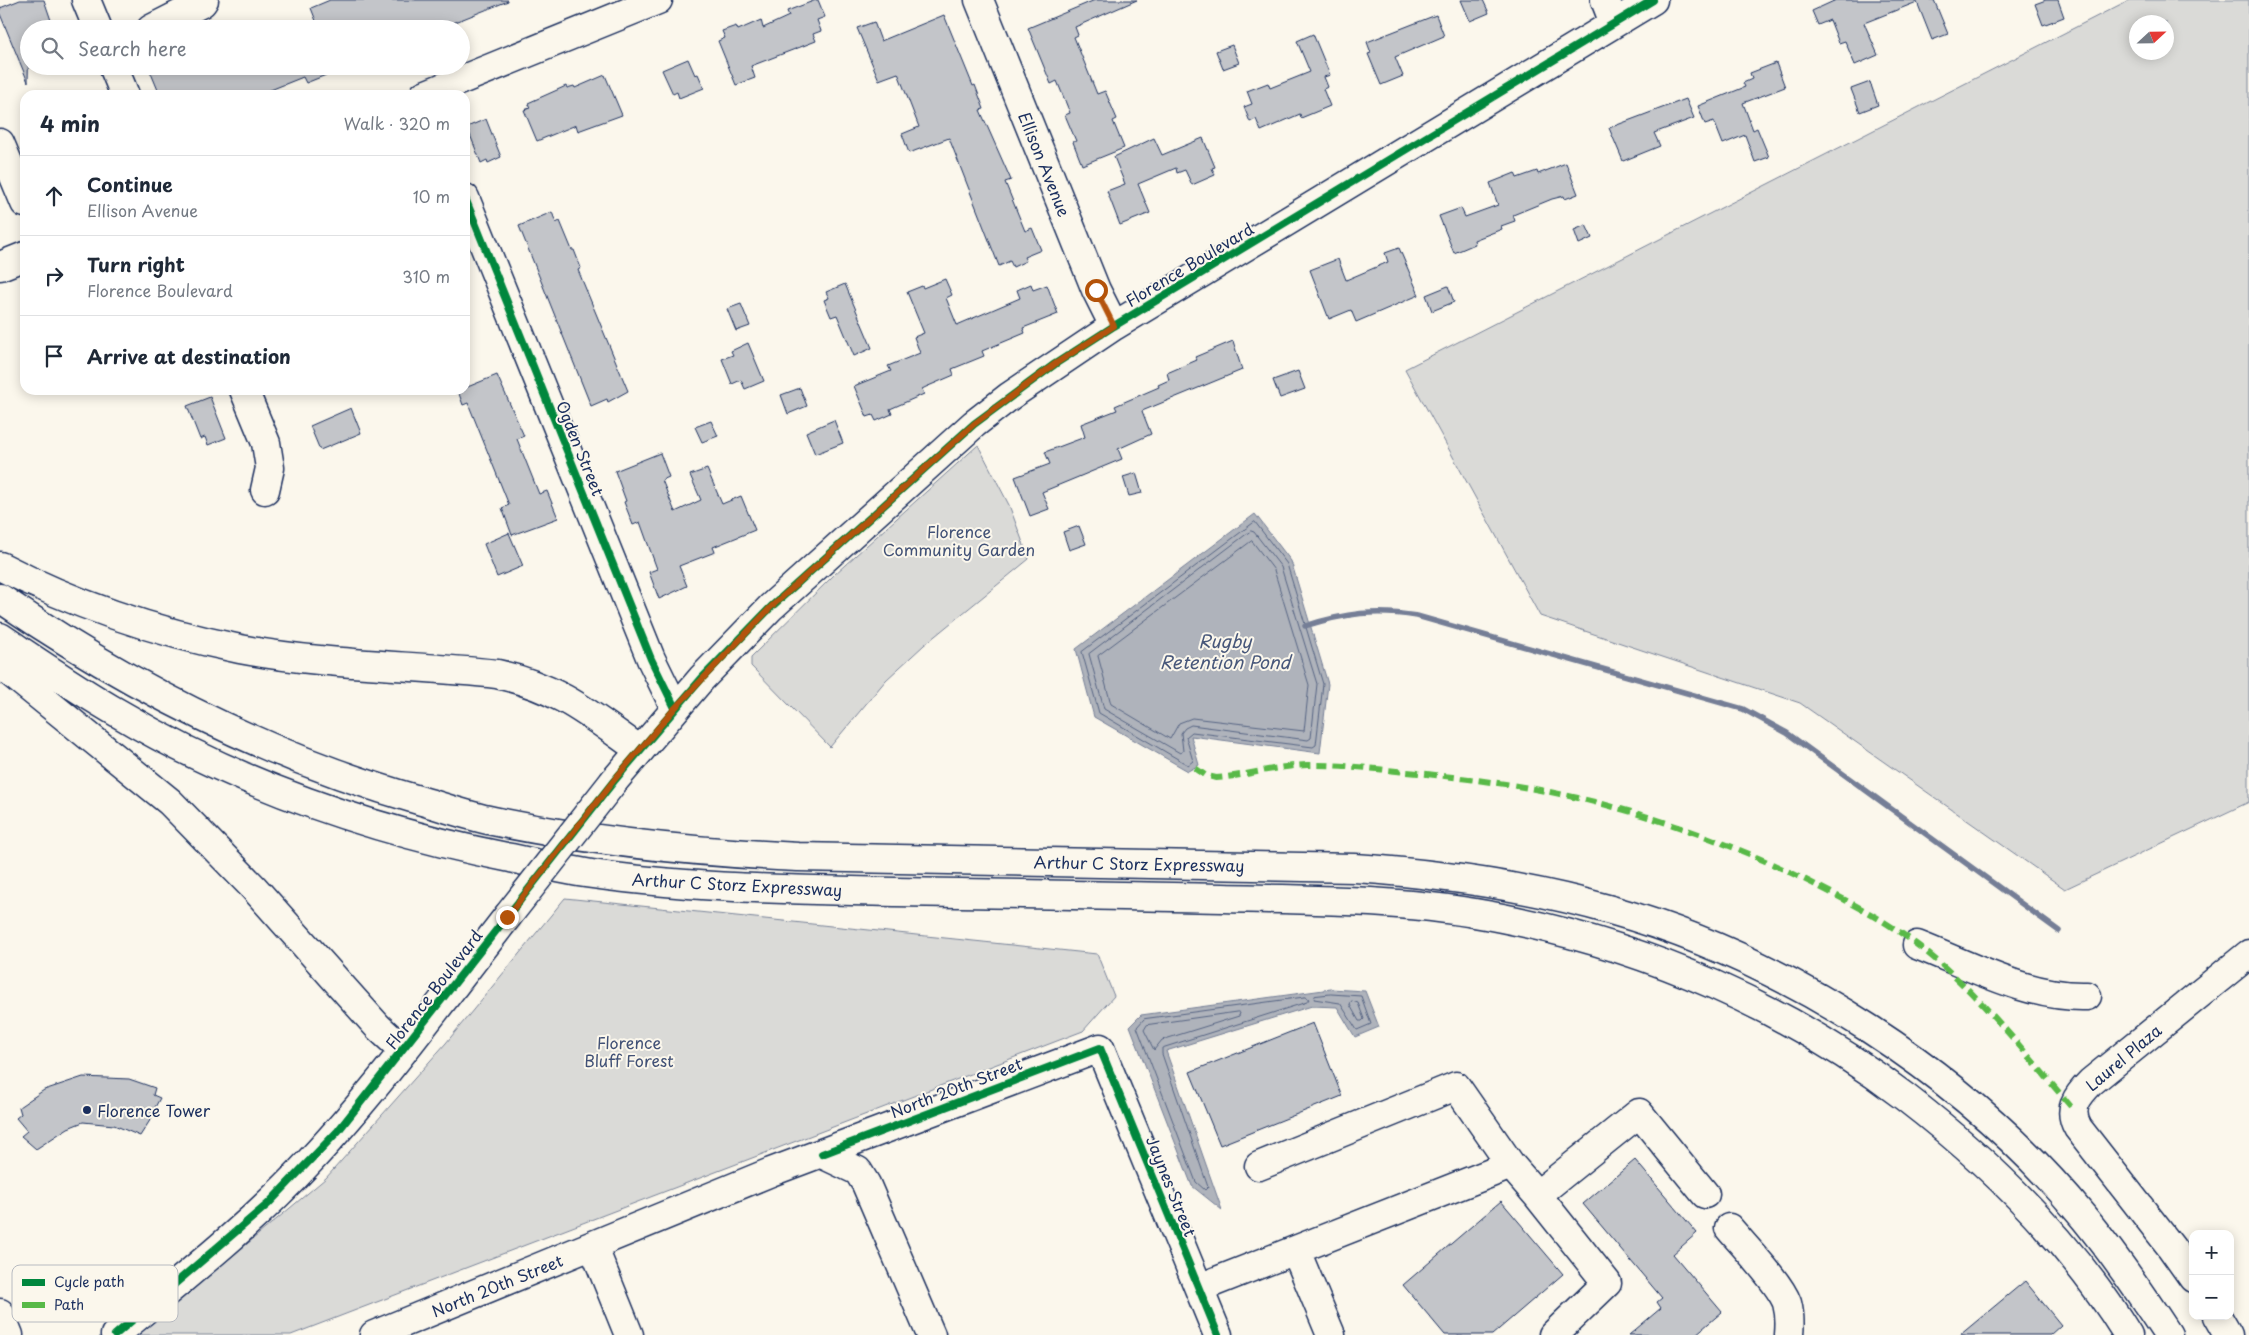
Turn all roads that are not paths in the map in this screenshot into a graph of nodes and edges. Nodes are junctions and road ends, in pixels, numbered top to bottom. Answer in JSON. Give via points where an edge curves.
{"nodes":[{"id":1,"x":204,"y":0,"type":"edge"},
{"id":2,"x":658,"y":0,"type":"edge"},
{"id":3,"x":979,"y":0,"type":"edge"},
{"id":4,"x":1653,"y":0,"type":"edge"},
{"id":5,"x":1609,"y":12,"type":"edge"},
{"id":6,"x":169,"y":20,"type":"edge"},
{"id":7,"x":117,"y":75,"type":"edge"},
{"id":8,"x":123,"y":90,"type":"edge"},
{"id":9,"x":436,"y":90,"type":"edge"},
{"id":10,"x":0,"y":143,"type":"edge"},
{"id":11,"x":20,"y":192,"type":"edge"},
{"id":12,"x":470,"y":210,"type":"edge"},
{"id":13,"x":20,"y":258,"type":"edge"},
{"id":14,"x":0,"y":266,"type":"edge"},
{"id":15,"x":1114,"y":326,"type":"junction"},
{"id":16,"x":246,"y":395,"type":"edge"},
{"id":17,"x":265,"y":490,"type":"dead end"},
{"id":18,"x":0,"y":566,"type":"edge"},
{"id":19,"x":0,"y":598,"type":"edge"},
{"id":20,"x":0,"y":637,"type":"edge"},
{"id":21,"x":0,"y":664,"type":"edge"},
{"id":22,"x":675,"y":708,"type":"junction"},
{"id":23,"x":640,"y":750,"type":"junction"},
{"id":24,"x":1918,"y":945,"type":"dead end"},
{"id":25,"x":2249,"y":954,"type":"edge"},
{"id":26,"x":2087,"y":996,"type":"dead end"},
{"id":27,"x":1100,"y":1048,"type":"joint"},
{"id":28,"x":403,"y":1050,"type":"junction"},
{"id":29,"x":822,"y":1154,"type":"junction"},
{"id":30,"x":1512,"y":1165,"type":"junction"},
{"id":31,"x":1259,"y":1166,"type":"dead end"},
{"id":32,"x":1536,"y":1194,"type":"junction"},
{"id":33,"x":1705,"y":1194,"type":"dead end"},
{"id":34,"x":1729,"y":1228,"type":"dead end"},
{"id":35,"x":593,"y":1246,"type":"junction"},
{"id":36,"x":1296,"y":1251,"type":"junction"},
{"id":37,"x":2191,"y":1275,"type":"edge"},
{"id":38,"x":178,"y":1281,"type":"edge"},
{"id":39,"x":1199,"y":1288,"type":"junction"},
{"id":40,"x":0,"y":1313,"type":"edge"},
{"id":41,"x":2219,"y":1320,"type":"edge"},
{"id":42,"x":130,"y":1322,"type":"edge"},
{"id":43,"x":929,"y":1332,"type":"edge"},
{"id":44,"x":384,"y":1333,"type":"edge"},
{"id":45,"x":9,"y":1335,"type":"edge"},
{"id":46,"x":115,"y":1335,"type":"edge"},
{"id":47,"x":629,"y":1335,"type":"edge"},
{"id":48,"x":1218,"y":1335,"type":"edge"},
{"id":49,"x":1331,"y":1335,"type":"edge"},
{"id":50,"x":1553,"y":1335,"type":"edge"},
{"id":51,"x":1789,"y":1335,"type":"edge"},
{"id":52,"x":2128,"y":1335,"type":"edge"},
{"id":53,"x":2168,"y":1335,"type":"edge"},
{"id":54,"x":2228,"y":1335,"type":"edge"}],
"edges":[{"from":1,"to":6,"type":"main road"},
{"from":2,"to":9,"type":"main road"},
{"from":3,"to":15,"type":"main road","name":"Ellison Avenue","via":[[1096,290]]},
{"from":4,"to":5,"type":"main road","name":"Florence Boulevard"},
{"from":5,"to":15,"type":"main road","name":"Florence Boulevard"},
{"from":7,"to":8,"type":"main road"},
{"from":10,"to":11,"type":"main road"},
{"from":12,"to":22,"type":"main road","name":"Ogden Street","via":[[651,659]]},
{"from":13,"to":14,"type":"main road"},
{"from":15,"to":22,"type":"main road","name":"Florence Boulevard","via":[[1048,369],[974,424],[771,607]]},
{"from":16,"to":17,"type":"main road","via":[[266,443],[270,468]]},
{"from":18,"to":23,"type":"main road","via":[[35,584],[118,616],[240,648],[294,657],[497,674],[528,681],[576,704]]},
{"from":19,"to":53,"type":"main road","name":"Arthur C Storz Expressway","via":[[109,668],[204,718],[271,748],[378,788],[491,821],[614,843],[716,853],[1306,866],[1416,872],[1479,879],[1539,892],[1673,930],[1786,980],[1840,1011],[1884,1039],[1973,1106],[2084,1218]]},
{"from":20,"to":52,"type":"main road","name":"Arthur C Storz Expressway","via":[[112,710],[154,733],[303,800],[374,826],[444,845],[580,872],[773,890],[1200,897],[1419,905],[1500,917],[1584,937],[1648,957],[1714,983],[1799,1027],[1853,1060],[1926,1113],[2013,1191],[2074,1261]]},
{"from":21,"to":28,"type":"main road","via":[[170,802]]},
{"from":22,"to":23,"type":"main road","name":"Florence Boulevard"},
{"from":23,"to":28,"type":"main road","name":"Florence Boulevard","bridge":true},
{"from":24,"to":26,"type":"main road","via":[[2011,982],[2053,994]]},
{"from":25,"to":37,"type":"main road","name":"Laurel Plaza","via":[[2091,1082],[2075,1100],[2073,1109],[2072,1116],[2078,1128]]},
{"from":27,"to":29,"type":"main road","name":"North 20th Street"},
{"from":27,"to":39,"type":"main road","name":"Jaynes Street"},
{"from":28,"to":38,"type":"main road","name":"Florence Boulevard","via":[[338,1131],[268,1204]]},
{"from":29,"to":35,"type":"main road","name":"North 20th Street","via":[[770,1172]]},
{"from":29,"to":43,"type":"main road","via":[[858,1170]]},
{"from":30,"to":31,"type":"main road","via":[[1456,1086]]},
{"from":30,"to":32,"type":"main road"},
{"from":30,"to":36,"type":"main road"},
{"from":32,"to":33,"type":"main road","via":[[1639,1114]]},
{"from":32,"to":50,"type":"main road","via":[[1607,1283]]},
{"from":34,"to":51,"type":"main road","via":[[1786,1302]]},
{"from":35,"to":44,"type":"main road","name":"North 20th Street"},
{"from":35,"to":47,"type":"main road"},
{"from":36,"to":39,"type":"main road"},
{"from":36,"to":49,"type":"main road"},
{"from":39,"to":48,"type":"main road","name":"Jaynes Street"},
{"from":40,"to":45,"type":"main road"},
{"from":41,"to":54,"type":"main road"},
{"from":42,"to":46,"type":"main road","name":"Florence Boulevard"}]}
